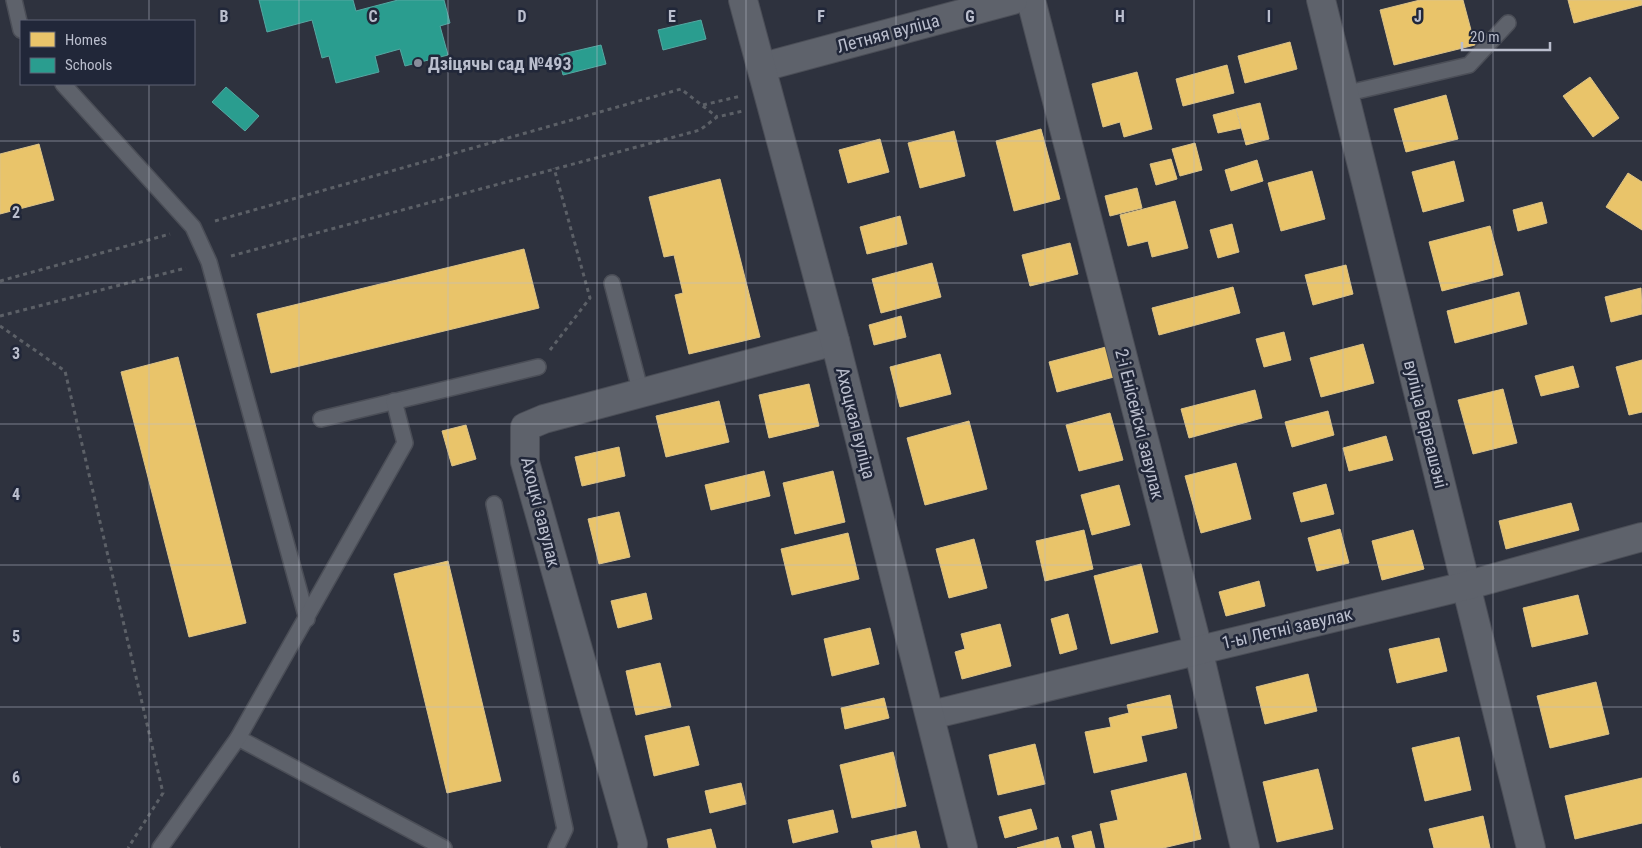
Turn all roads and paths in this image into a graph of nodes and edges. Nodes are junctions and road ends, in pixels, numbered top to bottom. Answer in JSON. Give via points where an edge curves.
{"nodes":[{"id":1,"x":14,"y":0,"type":"edge"},
{"id":2,"x":743,"y":0,"type":"edge"},
{"id":3,"x":1013,"y":0,"type":"edge"},
{"id":4,"x":1032,"y":0,"type":"edge"},
{"id":5,"x":1321,"y":0,"type":"edge"},
{"id":6,"x":1508,"y":24,"type":"dead end"},
{"id":7,"x":20,"y":26,"type":"edge"},
{"id":8,"x":765,"y":78,"type":"junction"},
{"id":9,"x":65,"y":85,"type":"edge"},
{"id":10,"x":1344,"y":94,"type":"junction"},
{"id":11,"x":703,"y":106,"type":"junction"},
{"id":12,"x":554,"y":168,"type":"junction"},
{"id":13,"x":193,"y":227,"type":"junction"},
{"id":14,"x":210,"y":262,"type":"junction"},
{"id":15,"x":0,"y":281,"type":"edge"},
{"id":16,"x":612,"y":283,"type":"dead end"},
{"id":17,"x":0,"y":316,"type":"edge"},
{"id":18,"x":0,"y":326,"type":"edge"},
{"id":19,"x":835,"y":341,"type":"junction"},
{"id":20,"x":538,"y":367,"type":"joint"},
{"id":21,"x":641,"y":393,"type":"junction"},
{"id":22,"x":394,"y":401,"type":"junction"},
{"id":23,"x":321,"y":419,"type":"dead end"},
{"id":24,"x":494,"y":504,"type":"dead end"},
{"id":25,"x":1642,"y":537,"type":"edge"},
{"id":26,"x":1466,"y":586,"type":"junction"},
{"id":27,"x":307,"y":619,"type":"junction"},
{"id":28,"x":1198,"y":650,"type":"junction"},
{"id":29,"x":931,"y":715,"type":"junction"},
{"id":30,"x":238,"y":738,"type":"junction"},
{"id":31,"x":128,"y":848,"type":"edge"},
{"id":32,"x":160,"y":848,"type":"edge"},
{"id":33,"x":444,"y":848,"type":"edge"},
{"id":34,"x":556,"y":848,"type":"edge"},
{"id":35,"x":632,"y":848,"type":"edge"},
{"id":36,"x":963,"y":848,"type":"edge"},
{"id":37,"x":1245,"y":848,"type":"edge"},
{"id":38,"x":1531,"y":848,"type":"edge"}],
"edges":[{"from":1,"to":7,"type":"lane"},
{"from":2,"to":8,"type":"street","name":"Ахоцкая вуліца"},
{"from":3,"to":8,"type":"street","name":"Летняя вуліца"},
{"from":4,"to":28,"type":"street","name":"2-і Енісейскі завулак"},
{"from":5,"to":10,"type":"street","name":"вуліца Варвашэні"},
{"from":6,"to":10,"type":"lane","via":[[1469,65]]},
{"from":8,"to":11,"type":"path"},
{"from":8,"to":19,"type":"street","name":"Ахоцкая вуліца"},
{"from":9,"to":13,"type":"lane"},
{"from":10,"to":26,"type":"street","name":"вуліца Варвашэні"},
{"from":11,"to":12,"type":"path","via":[[717,117],[700,130]]},
{"from":11,"to":13,"type":"path","via":[[681,90]]},
{"from":12,"to":14,"type":"path"},
{"from":12,"to":20,"type":"path","via":[[590,298]]},
{"from":13,"to":14,"type":"lane"},
{"from":13,"to":15,"type":"path"},
{"from":14,"to":17,"type":"path"},
{"from":14,"to":27,"type":"lane"},
{"from":16,"to":21,"type":"lane"},
{"from":18,"to":31,"type":"path","via":[[65,371],[163,793]]},
{"from":19,"to":21,"type":"street","name":"Ахоцкі завулак"},
{"from":19,"to":29,"type":"street","name":"Ахоцкая вуліца"},
{"from":20,"to":22,"type":"lane"},
{"from":21,"to":35,"type":"street","name":"Ахоцкі завулак","via":[[544,418],[525,427],[525,462]]},
{"from":22,"to":23,"type":"lane"},
{"from":22,"to":27,"type":"lane","via":[[405,443]]},
{"from":24,"to":34,"type":"lane","via":[[565,829]]},
{"from":25,"to":26,"type":"street","name":"1-ы Летні завулак"},
{"from":26,"to":28,"type":"street","name":"1-ы Летні завулак"},
{"from":26,"to":38,"type":"street","name":"вуліца Варвашэні"},
{"from":27,"to":30,"type":"lane"},
{"from":28,"to":29,"type":"street","name":"1-ы Летні завулак"},
{"from":28,"to":37,"type":"street","name":"2-і Енісейскі завулак"},
{"from":29,"to":36,"type":"street","name":"Ахоцкая вуліца"},
{"from":30,"to":32,"type":"lane"},
{"from":30,"to":33,"type":"lane"}]}
